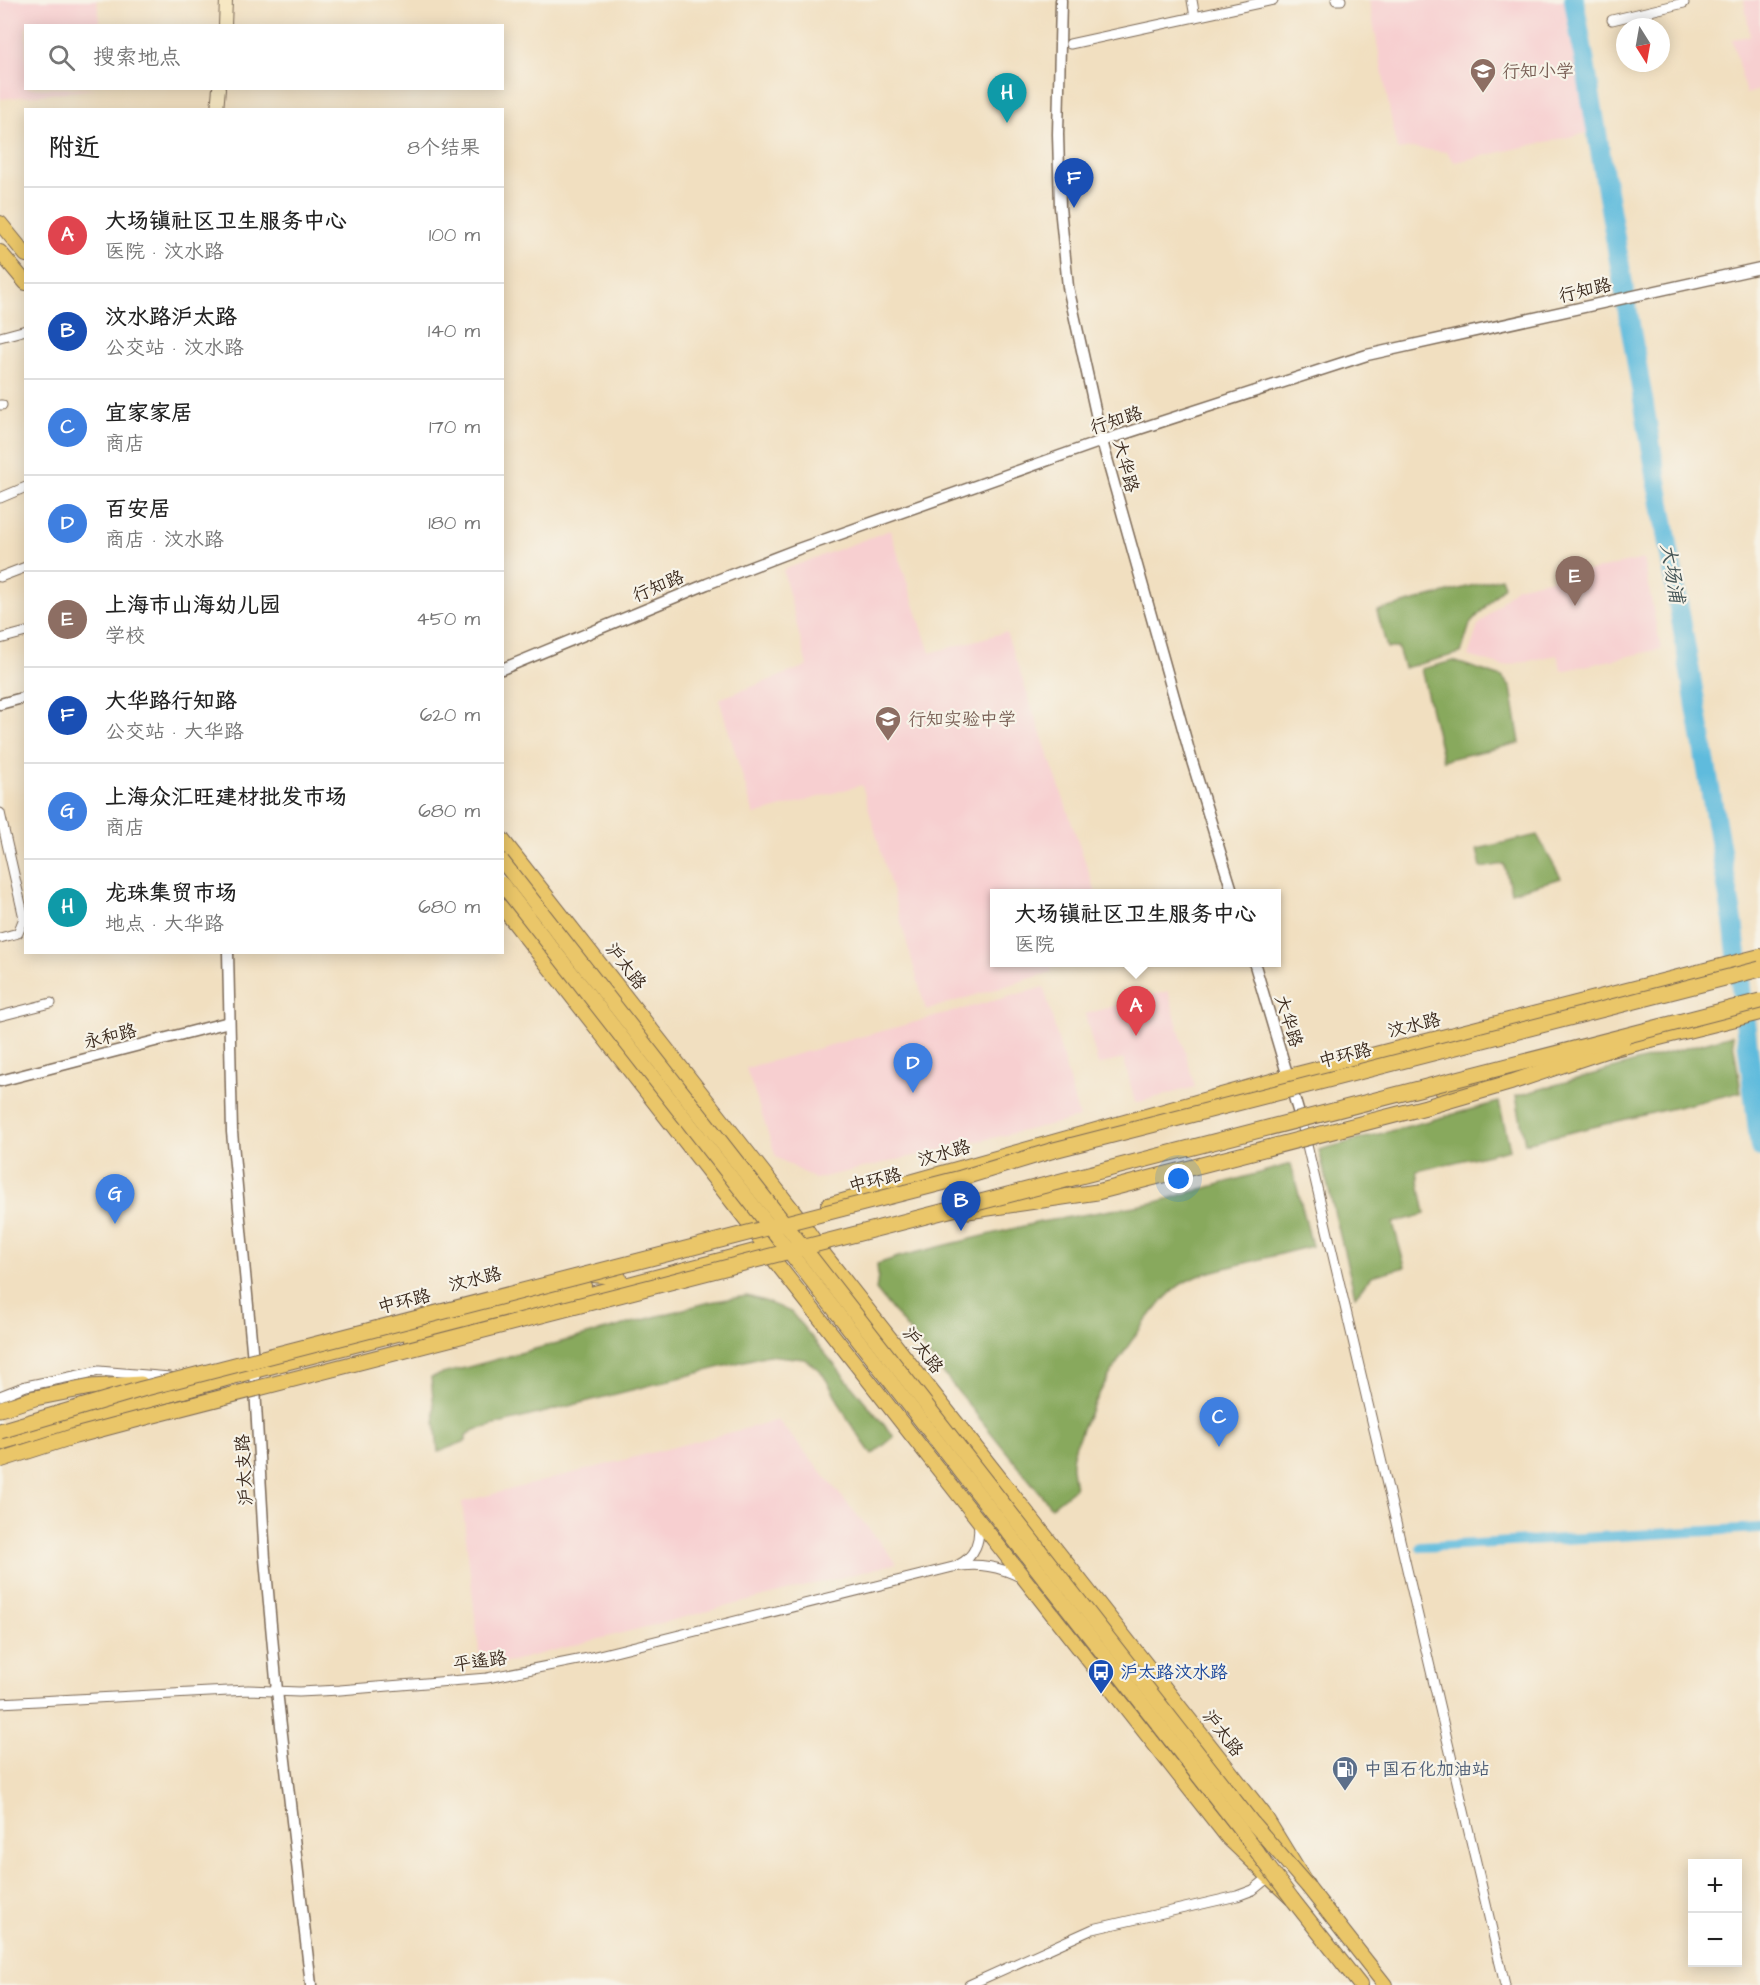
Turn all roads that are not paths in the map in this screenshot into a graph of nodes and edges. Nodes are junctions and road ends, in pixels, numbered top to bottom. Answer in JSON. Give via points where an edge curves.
{"nodes":[{"id":1,"x":226,"y":0,"type":"edge"},
{"id":2,"x":1061,"y":0,"type":"edge"},
{"id":3,"x":1192,"y":0,"type":"edge"},
{"id":4,"x":1273,"y":0,"type":"edge"},
{"id":5,"x":1336,"y":0,"type":"edge"},
{"id":6,"x":1341,"y":0,"type":"edge"},
{"id":7,"x":1683,"y":0,"type":"edge"},
{"id":8,"x":1195,"y":17,"type":"junction"},
{"id":9,"x":1612,"y":20,"type":"dead end"},
{"id":10,"x":225,"y":24,"type":"edge"},
{"id":11,"x":1070,"y":44,"type":"dead end"},
{"id":12,"x":219,"y":90,"type":"edge"},
{"id":13,"x":217,"y":108,"type":"edge"},
{"id":14,"x":0,"y":223,"type":"edge"},
{"id":15,"x":0,"y":252,"type":"edge"},
{"id":16,"x":24,"y":253,"type":"edge"},
{"id":17,"x":1760,"y":268,"type":"edge"},
{"id":18,"x":24,"y":281,"type":"edge"},
{"id":19,"x":24,"y":331,"type":"edge"},
{"id":20,"x":0,"y":337,"type":"edge"},
{"id":21,"x":1102,"y":441,"type":"junction"},
{"id":22,"x":24,"y":488,"type":"edge"},
{"id":23,"x":0,"y":498,"type":"edge"},
{"id":24,"x":24,"y":568,"type":"edge"},
{"id":25,"x":0,"y":577,"type":"edge"},
{"id":26,"x":24,"y":633,"type":"edge"},
{"id":27,"x":0,"y":639,"type":"edge"},
{"id":28,"x":504,"y":668,"type":"edge"},
{"id":29,"x":24,"y":698,"type":"edge"},
{"id":30,"x":0,"y":704,"type":"edge"},
{"id":31,"x":0,"y":813,"type":"edge"},
{"id":32,"x":504,"y":842,"type":"edge"},
{"id":33,"x":504,"y":864,"type":"edge"},
{"id":34,"x":504,"y":887,"type":"edge"},
{"id":35,"x":1231,"y":889,"type":"edge"},
{"id":36,"x":504,"y":910,"type":"edge"},
{"id":37,"x":0,"y":938,"type":"edge"},
{"id":38,"x":228,"y":954,"type":"edge"},
{"id":39,"x":1760,"y":956,"type":"edge"},
{"id":40,"x":1255,"y":967,"type":"edge"},
{"id":41,"x":1760,"y":969,"type":"edge"},
{"id":42,"x":1760,"y":1001,"type":"edge"},
{"id":43,"x":51,"y":1004,"type":"dead end"},
{"id":44,"x":1730,"y":1008,"type":"junction"},
{"id":45,"x":1760,"y":1013,"type":"edge"},
{"id":46,"x":0,"y":1016,"type":"edge"},
{"id":47,"x":229,"y":1022,"type":"junction"},
{"id":48,"x":1289,"y":1076,"type":"junction"},
{"id":49,"x":0,"y":1081,"type":"edge"},
{"id":50,"x":1302,"y":1124,"type":"junction"},
{"id":51,"x":968,"y":1211,"type":"junction"},
{"id":52,"x":796,"y":1214,"type":"junction"},
{"id":53,"x":751,"y":1226,"type":"junction"},
{"id":54,"x":763,"y":1244,"type":"junction"},
{"id":55,"x":820,"y":1249,"type":"junction"},
{"id":56,"x":774,"y":1260,"type":"junction"},
{"id":57,"x":567,"y":1274,"type":"junction"},
{"id":58,"x":619,"y":1277,"type":"junction"},
{"id":59,"x":482,"y":1296,"type":"junction"},
{"id":60,"x":446,"y":1322,"type":"junction"},
{"id":61,"x":253,"y":1354,"type":"junction"},
{"id":62,"x":170,"y":1377,"type":"junction"},
{"id":63,"x":255,"y":1382,"type":"junction"},
{"id":64,"x":141,"y":1384,"type":"junction"},
{"id":65,"x":0,"y":1396,"type":"edge"},
{"id":66,"x":92,"y":1397,"type":"junction"},
{"id":67,"x":0,"y":1408,"type":"edge"},
{"id":68,"x":0,"y":1425,"type":"edge"},
{"id":69,"x":57,"y":1427,"type":"junction"},
{"id":70,"x":0,"y":1431,"type":"edge"},
{"id":71,"x":0,"y":1443,"type":"edge"},
{"id":72,"x":0,"y":1454,"type":"edge"},
{"id":73,"x":0,"y":1460,"type":"edge"},
{"id":74,"x":0,"y":1466,"type":"edge"},
{"id":75,"x":978,"y":1519,"type":"junction"},
{"id":76,"x":953,"y":1567,"type":"junction"},
{"id":77,"x":1027,"y":1581,"type":"junction"},
{"id":78,"x":278,"y":1691,"type":"junction"},
{"id":79,"x":0,"y":1702,"type":"edge"},
{"id":80,"x":1269,"y":1877,"type":"junction"},
{"id":81,"x":1309,"y":1888,"type":"junction"},
{"id":82,"x":1293,"y":1900,"type":"junction"},
{"id":83,"x":311,"y":1985,"type":"edge"},
{"id":84,"x":969,"y":1985,"type":"edge"},
{"id":85,"x":1360,"y":1985,"type":"edge"},
{"id":86,"x":1385,"y":1985,"type":"edge"},
{"id":87,"x":1505,"y":1985,"type":"edge"}],
"edges":[{"from":1,"to":10,"type":"main road"},
{"from":2,"to":21,"type":"street","name":"大华路","via":[[1061,218],[1068,287]]},
{"from":3,"to":8,"type":"street"},
{"from":4,"to":8,"type":"street"},
{"from":5,"to":6,"type":"street"},
{"from":7,"to":9,"type":"street","via":[[1684,3]]},
{"from":8,"to":11,"type":"street"},
{"from":12,"to":13,"type":"main road"},
{"from":14,"to":16,"type":"main road"},
{"from":15,"to":18,"type":"main road"},
{"from":17,"to":21,"type":"street","name":"行知路","via":[[1367,356]]},
{"from":19,"to":20,"type":"street"},
{"from":21,"to":28,"type":"street","name":"行知路","via":[[768,560]]},
{"from":21,"to":35,"type":"street","name":"大华路"},
{"from":22,"to":23,"type":"street"},
{"from":24,"to":25,"type":"street"},
{"from":26,"to":27,"type":"street"},
{"from":29,"to":30,"type":"street"},
{"from":31,"to":37,"type":"street","via":[[24,918],[18,933]]},
{"from":32,"to":52,"type":"main road","name":"沪太路"},
{"from":33,"to":81,"type":"main road","name":"沪太路","bridge":true,"via":[[1251,1821]]},
{"from":34,"to":82,"type":"main road","bridge":true},
{"from":36,"to":53,"type":"main road"},
{"from":38,"to":47,"type":"street","name":"沪太支路"},
{"from":39,"to":48,"type":"main road","name":"汶水路"},
{"from":40,"to":48,"type":"street","name":"大华路"},
{"from":41,"to":70,"type":"highway","name":"中环路","bridge":true,"via":[[142,1389]]},
{"from":42,"to":44,"type":"highway","bridge":true},
{"from":43,"to":46,"type":"street"},
{"from":44,"to":51,"type":"highway","bridge":true,"via":[[1502,1085],[1096,1192]]},
{"from":44,"to":73,"type":"highway","bridge":true,"via":[[150,1416]]},
{"from":45,"to":50,"type":"main road","name":"汶水路"},
{"from":47,"to":49,"type":"street","name":"永和路"},
{"from":47,"to":61,"type":"street","name":"沪太支路","via":[[232,1132]]},
{"from":48,"to":50,"type":"street","name":"大华路"},
{"from":48,"to":52,"type":"main road","name":"汶水路"},
{"from":50,"to":51,"type":"main road","name":"汶水路"},
{"from":50,"to":87,"type":"street"},
{"from":51,"to":55,"type":"main road","name":"汶水路"},
{"from":52,"to":53,"type":"main road","name":"汶水路"},
{"from":52,"to":55,"type":"main road","name":"沪太路"},
{"from":53,"to":54,"type":"main road"},
{"from":53,"to":57,"type":"main road","name":"汶水路"},
{"from":54,"to":55,"type":"main road","name":"汶水路"},
{"from":54,"to":56,"type":"main road"},
{"from":54,"to":58,"type":"main road","name":"汶水路"},
{"from":54,"to":63,"type":"main road","name":"汶水路"},
{"from":55,"to":56,"type":"main road","name":"汶水路"},
{"from":55,"to":81,"type":"main road","name":"沪太路","via":[[1263,1813]]},
{"from":56,"to":63,"type":"main road","name":"汶水路"},
{"from":56,"to":75,"type":"main road"},
{"from":57,"to":58,"type":"main road"},
{"from":57,"to":59,"type":"main road","name":"汶水路"},
{"from":58,"to":60,"type":"main road","name":"汶水路"},
{"from":59,"to":60,"type":"main road"},
{"from":59,"to":61,"type":"main road","name":"汶水路"},
{"from":60,"to":63,"type":"main road","name":"汶水路"},
{"from":61,"to":62,"type":"main road","name":"汶水路"},
{"from":61,"to":63,"type":"street","name":"沪太支路"},
{"from":62,"to":64,"type":"main road","name":"汶水路"},
{"from":62,"to":65,"type":"street","via":[[99,1371],[26,1386]]},
{"from":63,"to":69,"type":"main road","name":"汶水路"},
{"from":63,"to":72,"type":"main road","name":"汶水路"},
{"from":63,"to":74,"type":"main road","name":"汶水路"},
{"from":63,"to":78,"type":"street","name":"沪太支路","via":[[265,1559]]},
{"from":64,"to":66,"type":"main road","name":"汶水路"},
{"from":64,"to":67,"type":"highway","via":[[91,1387]]},
{"from":66,"to":68,"type":"main road","name":"汶水路"},
{"from":66,"to":69,"type":"main road"},
{"from":69,"to":71,"type":"main road","name":"汶水路"},
{"from":75,"to":76,"type":"street","name":"平遥路","via":[[975,1550],[965,1562]]},
{"from":75,"to":77,"type":"main road"},
{"from":76,"to":77,"type":"street","name":"平遥路","via":[[989,1565]]},
{"from":76,"to":78,"type":"street","name":"平遥路","via":[[522,1672],[434,1683]]},
{"from":77,"to":80,"type":"main road","via":[[1228,1838]]},
{"from":78,"to":79,"type":"street","name":"平遥路"},
{"from":78,"to":83,"type":"street","name":"沪太支路"},
{"from":80,"to":82,"type":"main road"},
{"from":80,"to":84,"type":"street","via":[[1253,1890],[1237,1896],[1093,1929]]},
{"from":81,"to":86,"type":"main road","name":"沪太路"},
{"from":82,"to":85,"type":"main road"}]}
